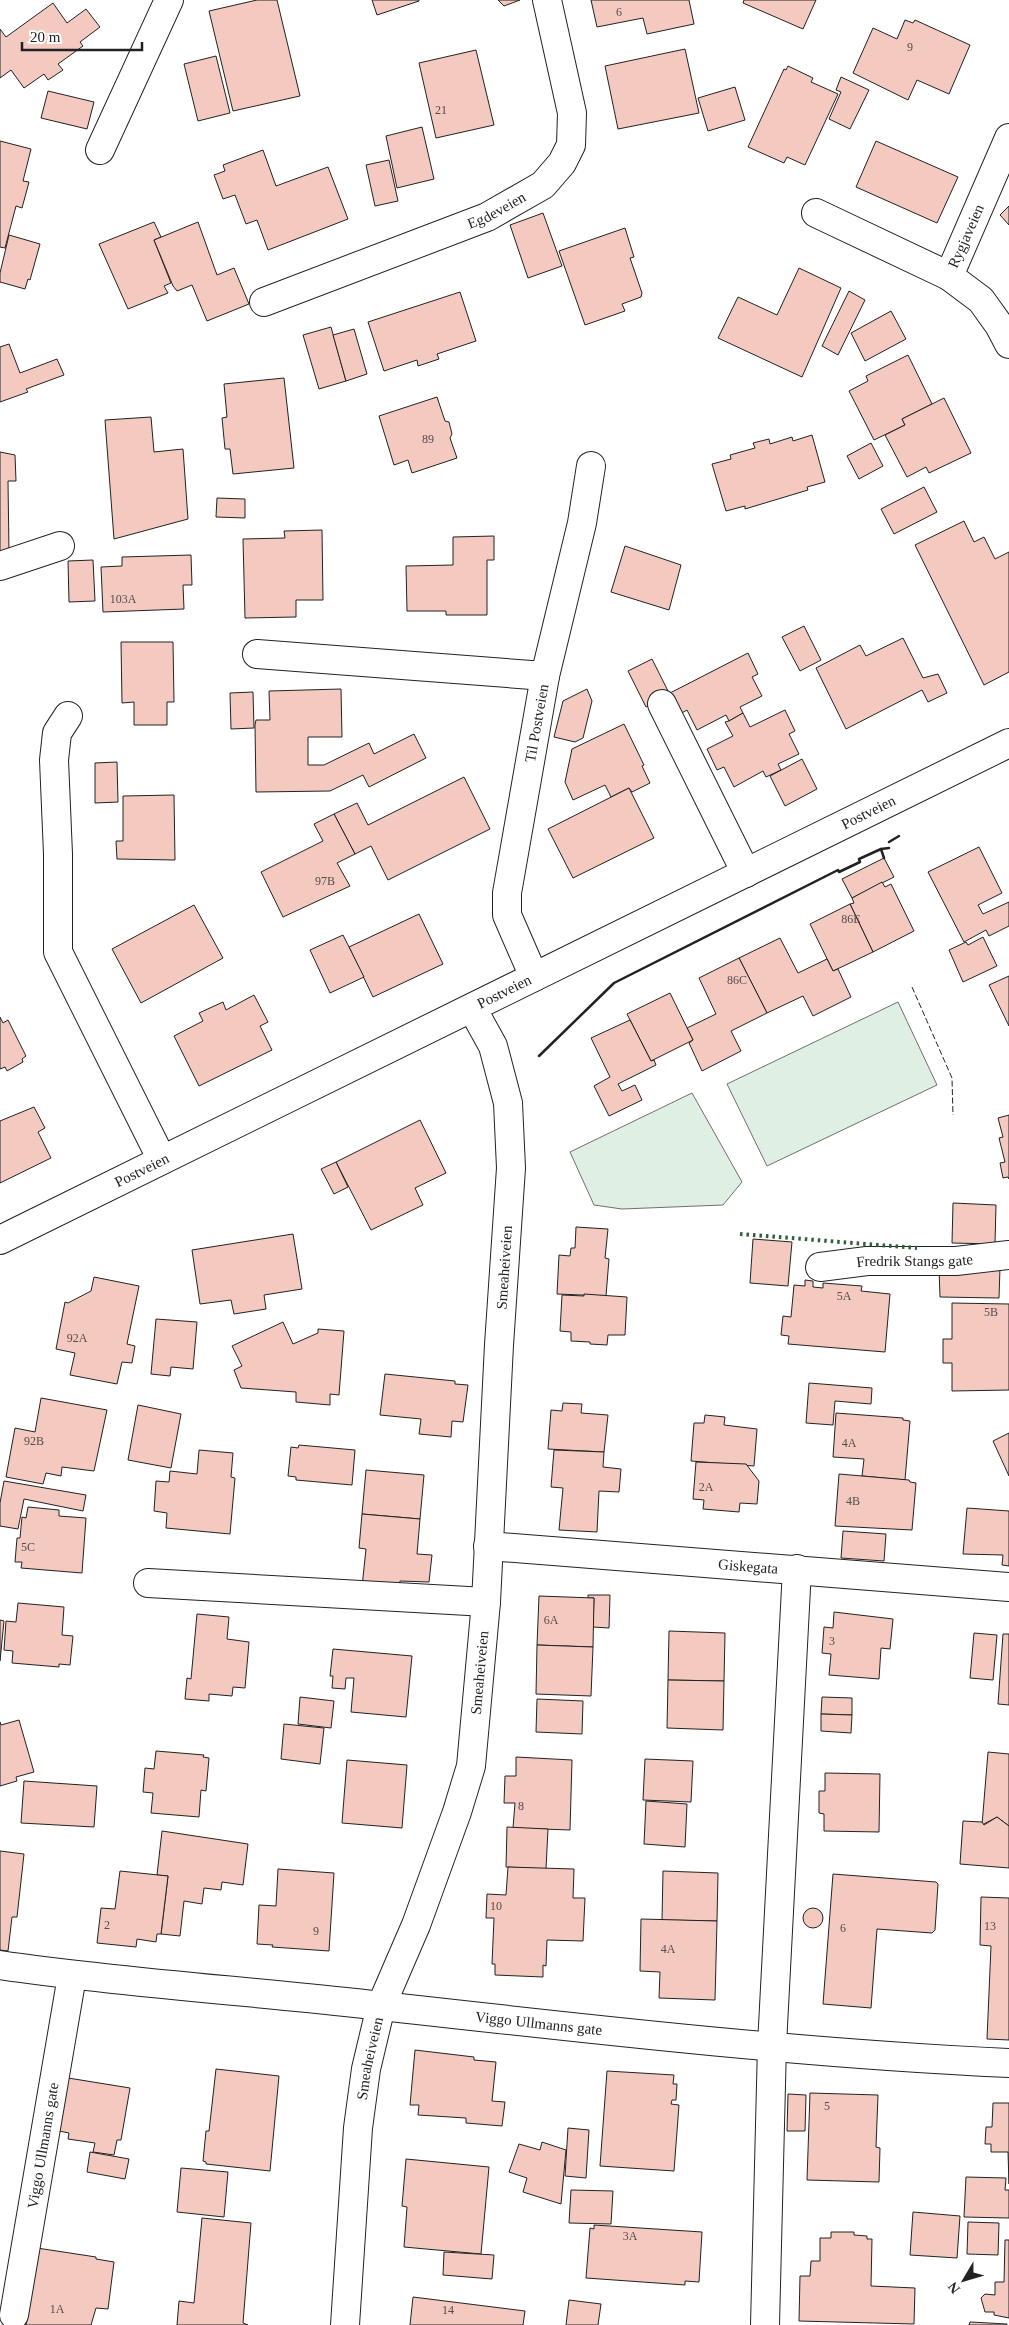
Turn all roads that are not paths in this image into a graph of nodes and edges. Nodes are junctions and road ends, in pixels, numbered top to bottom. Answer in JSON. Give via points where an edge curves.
{"nodes":[{"id":1,"x":170,"y":0,"type":"edge"},
{"id":2,"x":547,"y":0,"type":"edge"},
{"id":3,"x":1009,"y":138,"type":"edge"},
{"id":4,"x":100,"y":150,"type":"dead end"},
{"id":5,"x":816,"y":213,"type":"dead end"},
{"id":6,"x":949,"y":276,"type":"junction"},
{"id":7,"x":264,"y":302,"type":"dead end"},
{"id":8,"x":1009,"y":344,"type":"edge"},
{"id":9,"x":591,"y":466,"type":"dead end"},
{"id":10,"x":60,"y":546,"type":"dead end"},
{"id":11,"x":0,"y":566,"type":"edge"},
{"id":12,"x":257,"y":654,"type":"dead end"},
{"id":13,"x":545,"y":676,"type":"junction"},
{"id":14,"x":662,"y":704,"type":"dead end"},
{"id":15,"x":68,"y":716,"type":"dead end"},
{"id":16,"x":1007,"y":749,"type":"edge"},
{"id":17,"x":746,"y":873,"type":"junction"},
{"id":18,"x":534,"y":977,"type":"junction"},
{"id":19,"x":472,"y":1008,"type":"junction"},
{"id":20,"x":162,"y":1160,"type":"junction"},
{"id":21,"x":0,"y":1240,"type":"edge"},
{"id":22,"x":1009,"y":1255,"type":"edge"},
{"id":23,"x":820,"y":1268,"type":"dead end"},
{"id":24,"x":488,"y":1546,"type":"junction"},
{"id":25,"x":797,"y":1570,"type":"junction"},
{"id":26,"x":148,"y":1582,"type":"dead end"},
{"id":27,"x":1009,"y":1587,"type":"edge"},
{"id":28,"x":486,"y":1602,"type":"junction"},
{"id":29,"x":0,"y":1965,"type":"edge"},
{"id":30,"x":72,"y":1976,"type":"junction"},
{"id":31,"x":381,"y":2006,"type":"junction"},
{"id":32,"x":772,"y":2045,"type":"junction"},
{"id":33,"x":1009,"y":2063,"type":"edge"},
{"id":34,"x":14,"y":2315,"type":"dead end"},
{"id":35,"x":345,"y":2325,"type":"edge"},
{"id":36,"x":765,"y":2325,"type":"edge"}],
"edges":[{"from":1,"to":4,"type":"street"},
{"from":2,"to":7,"type":"street","name":"Egdeveien","via":[[572,113],[572,145],[543,185],[487,218]]},
{"from":3,"to":6,"type":"street","name":"Rygjaveien"},
{"from":5,"to":6,"type":"street"},
{"from":6,"to":8,"type":"street","name":"Rygjaveien","via":[[980,300]]},
{"from":9,"to":13,"type":"street","name":"Til Postveien","via":[[582,523]]},
{"from":10,"to":11,"type":"street"},
{"from":12,"to":13,"type":"street"},
{"from":13,"to":18,"type":"street","name":"Til Postveien","via":[[507,893],[507,915]]},
{"from":14,"to":17,"type":"street"},
{"from":15,"to":20,"type":"street","via":[[57,733],[54,760],[58,952]]},
{"from":16,"to":17,"type":"street","name":"Postveien"},
{"from":17,"to":18,"type":"street","name":"Postveien"},
{"from":18,"to":19,"type":"street","name":"Postveien"},
{"from":19,"to":20,"type":"street","name":"Postveien"},
{"from":19,"to":24,"type":"street","name":"Smeaheiveien","via":[[493,1046],[508,1103],[511,1168]]},
{"from":20,"to":21,"type":"street","name":"Postveien"},
{"from":22,"to":23,"type":"street","name":"Fredrik Stangs gate","via":[[956,1261],[866,1261]]},
{"from":24,"to":25,"type":"street","name":"Giskegata"},
{"from":24,"to":28,"type":"street","name":"Smeaheiveien"},
{"from":25,"to":27,"type":"street","name":"Giskegata"},
{"from":25,"to":32,"type":"street"},
{"from":26,"to":28,"type":"street"},
{"from":28,"to":31,"type":"street","name":"Smeaheiveien","via":[[471,1766],[416,1925]]},
{"from":29,"to":30,"type":"street","name":"Viggo Ullmanns gate"},
{"from":30,"to":31,"type":"street","name":"Viggo Ullmanns gate"},
{"from":30,"to":34,"type":"street","name":"Viggo Ullmanns gate"},
{"from":31,"to":32,"type":"street","name":"Viggo Ullmanns gate"},
{"from":31,"to":35,"type":"street","name":"Smeaheiveien","via":[[366,2069],[358,2128]]},
{"from":32,"to":33,"type":"street","name":"Viggo Ullmanns gate"},
{"from":32,"to":36,"type":"street"}]}
